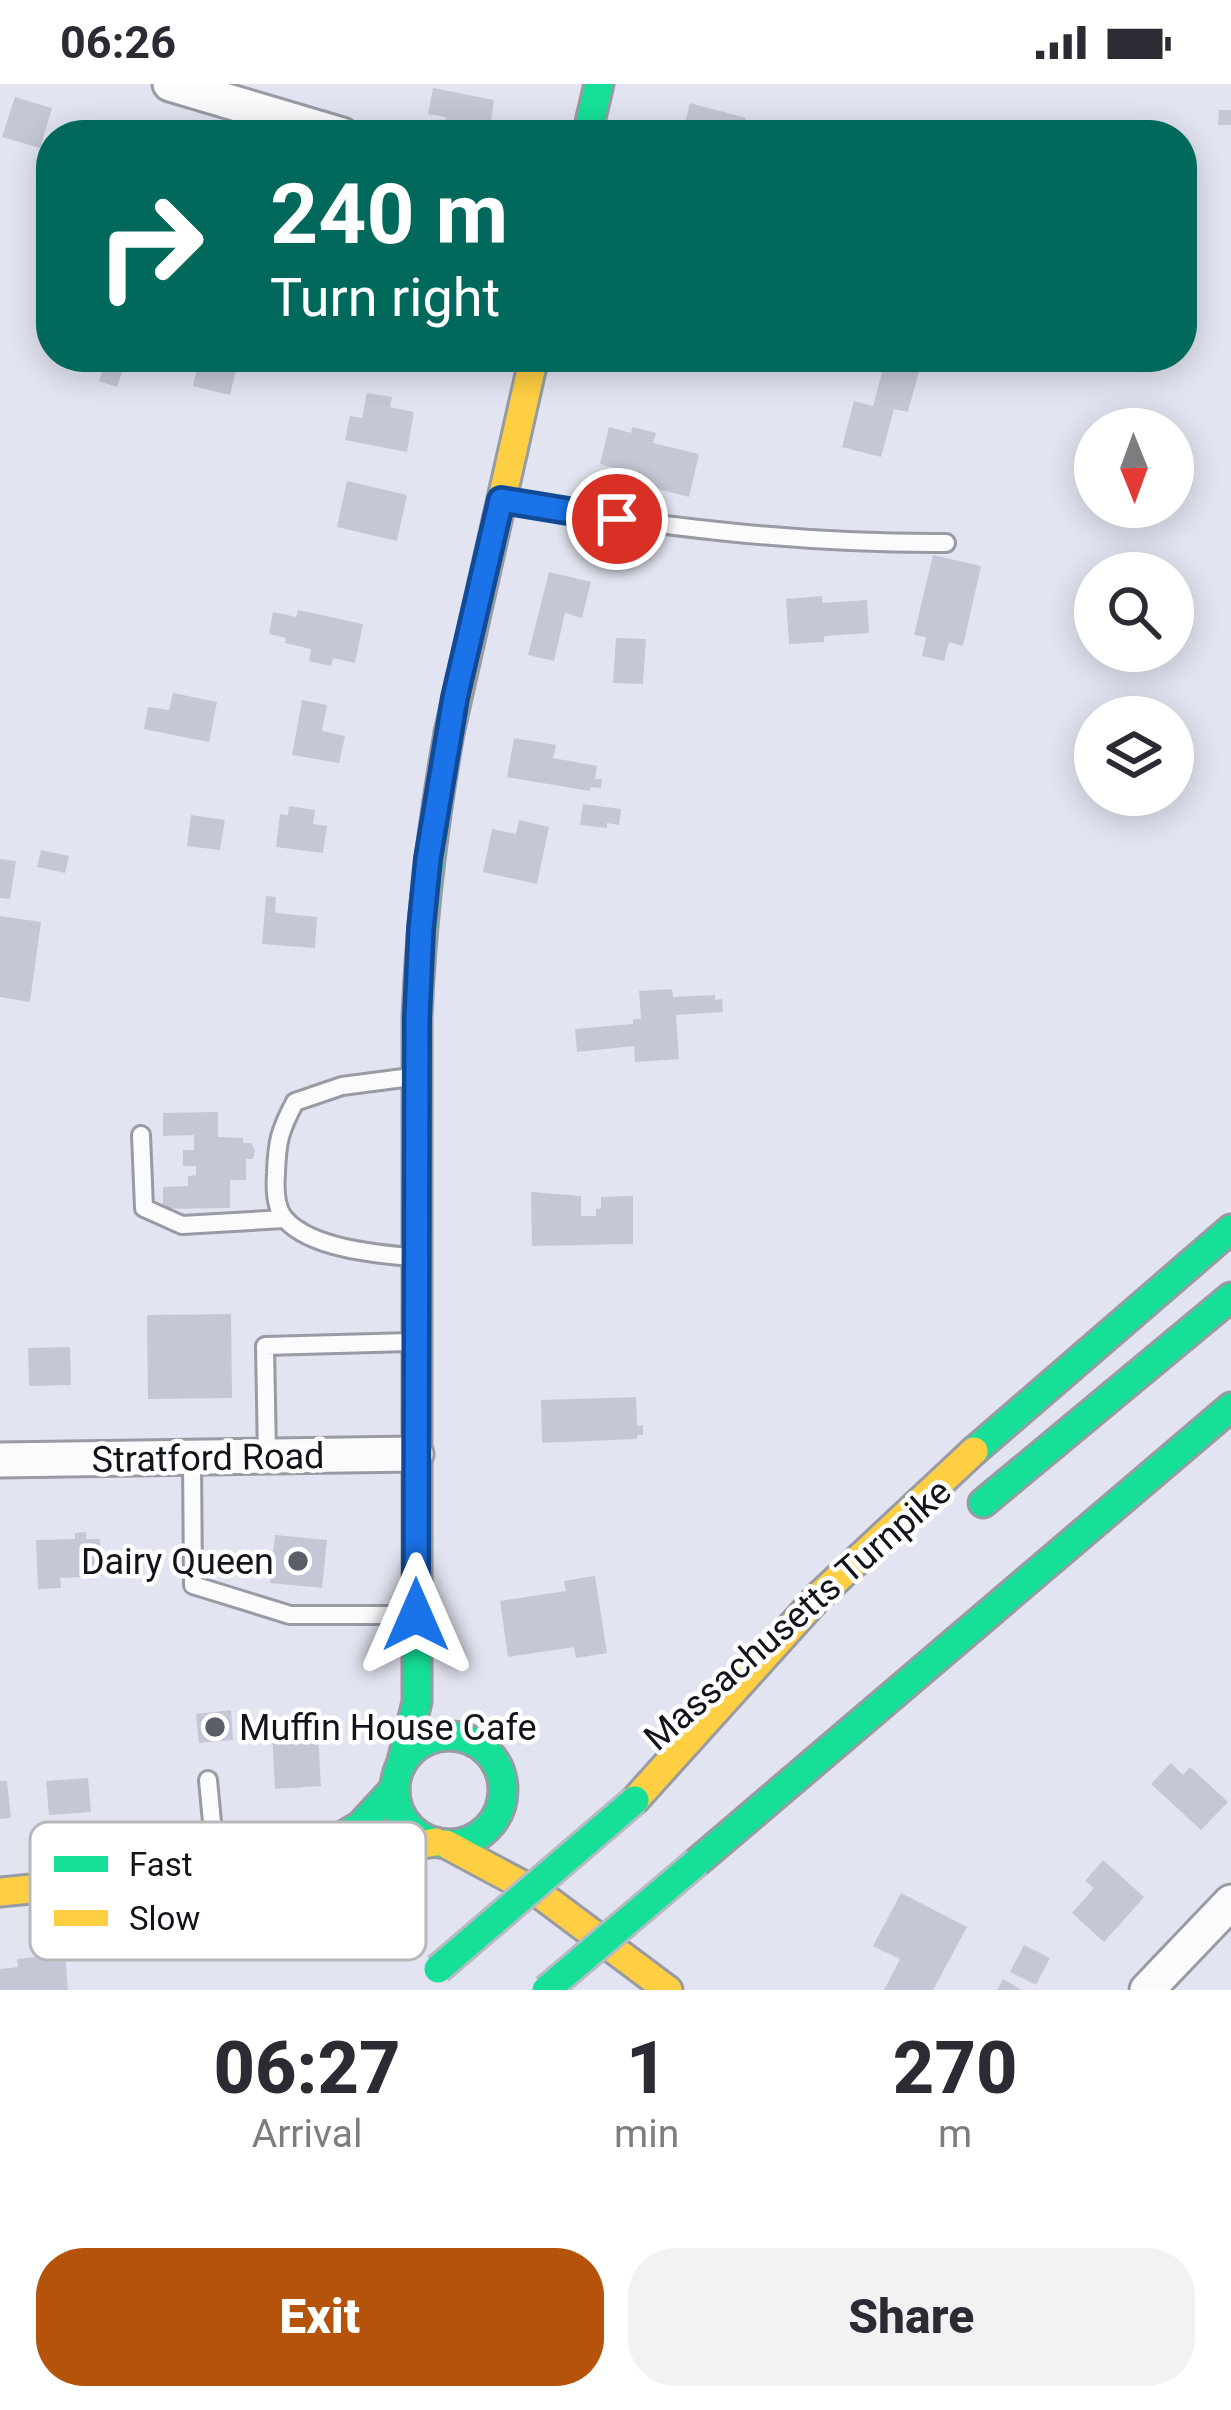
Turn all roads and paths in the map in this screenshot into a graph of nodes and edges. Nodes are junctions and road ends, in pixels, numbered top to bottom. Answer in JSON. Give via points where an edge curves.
{"nodes":[{"id":1,"x":170,"y":84,"type":"edge"},
{"id":2,"x":599,"y":84,"type":"edge"},
{"id":3,"x":291,"y":120,"type":"edge"},
{"id":4,"x":591,"y":120,"type":"edge"},
{"id":5,"x":530,"y":372,"type":"edge"},
{"id":6,"x":501,"y":500,"type":"junction"},
{"id":7,"x":946,"y":543,"type":"dead end"},
{"id":8,"x":417,"y":1076,"type":"junction"},
{"id":9,"x":141,"y":1135,"type":"dead end"},
{"id":10,"x":284,"y":1219,"type":"junction"},
{"id":11,"x":1231,"y":1229,"type":"edge"},
{"id":12,"x":417,"y":1258,"type":"junction"},
{"id":13,"x":1231,"y":1298,"type":"edge"},
{"id":14,"x":417,"y":1342,"type":"junction"},
{"id":15,"x":1231,"y":1408,"type":"edge"},
{"id":16,"x":416,"y":1454,"type":"junction"},
{"id":17,"x":268,"y":1456,"type":"junction"},
{"id":18,"x":192,"y":1457,"type":"junction"},
{"id":19,"x":0,"y":1460,"type":"edge"},
{"id":20,"x":960,"y":1522,"type":"dead end"},
{"id":21,"x":416,"y":1615,"type":"junction"},
{"id":22,"x":418,"y":1652,"type":"junction"},
{"id":23,"x":797,"y":1661,"type":"dead end"},
{"id":24,"x":481,"y":1747,"type":"junction"},
{"id":25,"x":398,"y":1776,"type":"junction"},
{"id":26,"x":208,"y":1780,"type":"dead end"},
{"id":27,"x":502,"y":1796,"type":"junction"},
{"id":28,"x":635,"y":1800,"type":"junction"},
{"id":29,"x":212,"y":1822,"type":"edge"},
{"id":30,"x":364,"y":1822,"type":"edge"},
{"id":31,"x":405,"y":1822,"type":"edge"},
{"id":32,"x":426,"y":1837,"type":"edge"},
{"id":33,"x":441,"y":1843,"type":"junction"},
{"id":34,"x":426,"y":1845,"type":"edge"},
{"id":35,"x":30,"y":1889,"type":"edge"},
{"id":36,"x":0,"y":1892,"type":"edge"},
{"id":37,"x":1231,"y":1902,"type":"edge"},
{"id":38,"x":556,"y":1905,"type":"junction"},
{"id":39,"x":412,"y":1990,"type":"edge"},
{"id":40,"x":546,"y":1990,"type":"edge"},
{"id":41,"x":668,"y":1990,"type":"edge"},
{"id":42,"x":1147,"y":1990,"type":"edge"}],
"edges":[{"from":1,"to":3,"type":"street"},
{"from":2,"to":4,"type":"main road"},
{"from":5,"to":6,"type":"main road"},
{"from":6,"to":7,"type":"lane","via":[[659,526]]},
{"from":6,"to":8,"type":"main road","via":[[428,859]]},
{"from":8,"to":10,"type":"lane","via":[[295,1102],[278,1133],[275,1192]]},
{"from":8,"to":12,"type":"main road"},
{"from":9,"to":10,"type":"lane","via":[[144,1208],[182,1225]]},
{"from":10,"to":12,"type":"lane","via":[[356,1252]]},
{"from":11,"to":28,"type":"main road","via":[[843,1572]]},
{"from":12,"to":14,"type":"main road"},
{"from":13,"to":20,"type":"main road","name":"Massachusetts Turnpike"},
{"from":14,"to":16,"type":"main road"},
{"from":14,"to":17,"type":"lane","via":[[265,1346]]},
{"from":15,"to":40,"type":"main road","bridge":true},
{"from":16,"to":17,"type":"street","name":"Stratford Road"},
{"from":16,"to":21,"type":"main road"},
{"from":17,"to":18,"type":"street","name":"Stratford Road"},
{"from":18,"to":19,"type":"street","name":"Stratford Road"},
{"from":18,"to":21,"type":"lane","via":[[194,1585],[290,1615]]},
{"from":21,"to":22,"type":"main road"},
{"from":22,"to":24,"type":"main road","via":[[444,1704]]},
{"from":22,"to":25,"type":"main road","via":[[417,1702]]},
{"from":23,"to":28,"type":"main road","name":"Massachusetts Turnpike"},
{"from":24,"to":25,"type":"main road","via":[[436,1738],[422,1743]]},
{"from":24,"to":27,"type":"main road","via":[[500,1771]]},
{"from":25,"to":30,"type":"main road"},
{"from":25,"to":31,"type":"main road"},
{"from":26,"to":29,"type":"lane"},
{"from":27,"to":33,"type":"main road","via":[[488,1828],[461,1843]]},
{"from":27,"to":38,"type":"main road"},
{"from":28,"to":39,"type":"main road","name":"Massachusetts Turnpike","bridge":true},
{"from":32,"to":33,"type":"main road"},
{"from":33,"to":34,"type":"main road"},
{"from":33,"to":38,"type":"main road"},
{"from":35,"to":36,"type":"main road"},
{"from":37,"to":42,"type":"street"},
{"from":38,"to":41,"type":"main road"}]}
